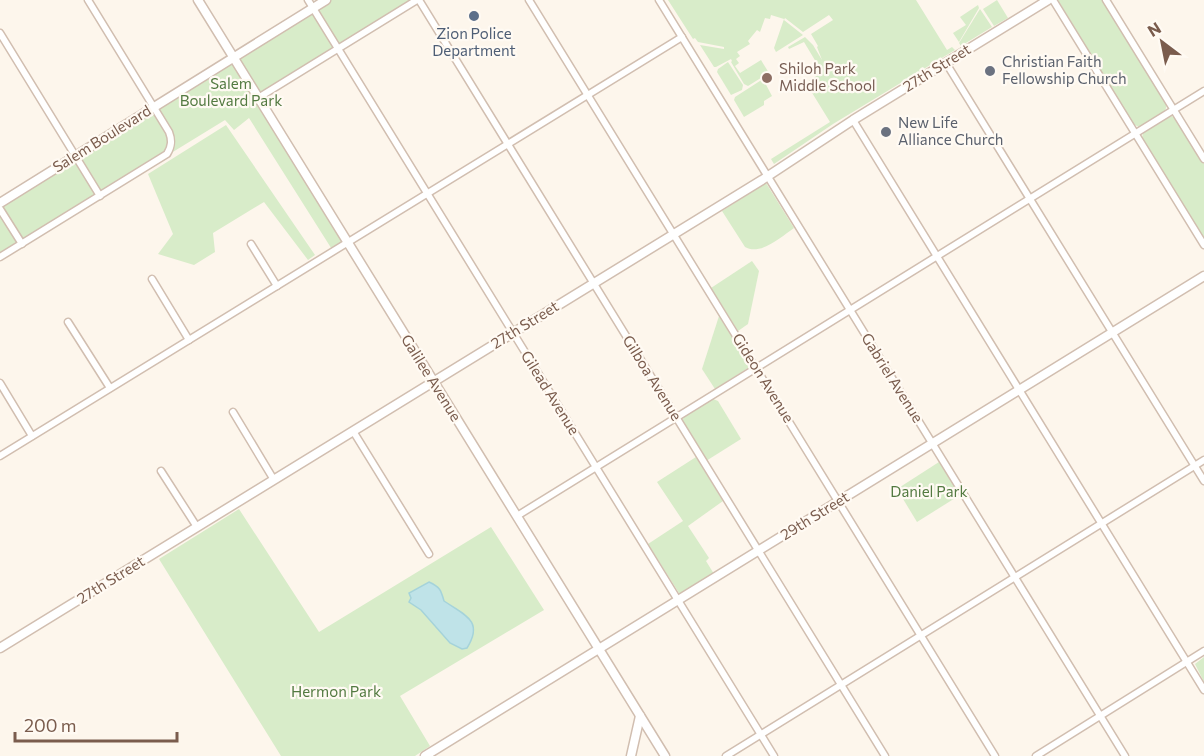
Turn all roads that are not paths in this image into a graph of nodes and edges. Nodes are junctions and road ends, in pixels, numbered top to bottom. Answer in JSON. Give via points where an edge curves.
{"nodes":[{"id":1,"x":88,"y":0,"type":"edge"},
{"id":2,"x":198,"y":0,"type":"edge"},
{"id":3,"x":308,"y":0,"type":"edge"},
{"id":4,"x":327,"y":0,"type":"edge"},
{"id":5,"x":418,"y":0,"type":"edge"},
{"id":6,"x":529,"y":0,"type":"edge"},
{"id":7,"x":659,"y":0,"type":"edge"},
{"id":8,"x":1048,"y":0,"type":"edge"},
{"id":9,"x":1053,"y":0,"type":"edge"},
{"id":10,"x":1106,"y":0,"type":"edge"},
{"id":11,"x":313,"y":8,"type":"junction"},
{"id":12,"x":0,"y":33,"type":"edge"},
{"id":13,"x":682,"y":37,"type":"junction"},
{"id":14,"x":338,"y":49,"type":"junction"},
{"id":15,"x":233,"y":58,"type":"junction"},
{"id":16,"x":946,"y":63,"type":"junction"},
{"id":17,"x":1204,"y":91,"type":"edge"},
{"id":18,"x":588,"y":95,"type":"junction"},
{"id":19,"x":258,"y":98,"type":"junction"},
{"id":20,"x":154,"y":107,"type":"junction"},
{"id":21,"x":1174,"y":110,"type":"junction"},
{"id":22,"x":853,"y":120,"type":"junction"},
{"id":23,"x":1135,"y":134,"type":"junction"},
{"id":24,"x":508,"y":144,"type":"junction"},
{"id":25,"x":75,"y":156,"type":"junction"},
{"id":26,"x":1204,"y":159,"type":"edge"},
{"id":27,"x":768,"y":176,"type":"junction"},
{"id":28,"x":427,"y":194,"type":"junction"},
{"id":29,"x":100,"y":196,"type":"junction"},
{"id":30,"x":1030,"y":199,"type":"junction"},
{"id":31,"x":0,"y":202,"type":"edge"},
{"id":32,"x":0,"y":209,"type":"edge"},
{"id":33,"x":674,"y":234,"type":"junction"},
{"id":34,"x":347,"y":243,"type":"junction"},
{"id":35,"x":21,"y":244,"type":"junction"},
{"id":36,"x":251,"y":244,"type":"dead end"},
{"id":37,"x":1204,"y":245,"type":"edge"},
{"id":38,"x":937,"y":256,"type":"junction"},
{"id":39,"x":0,"y":257,"type":"edge"},
{"id":40,"x":1204,"y":276,"type":"edge"},
{"id":41,"x":152,"y":279,"type":"dead end"},
{"id":42,"x":594,"y":283,"type":"junction"},
{"id":43,"x":277,"y":286,"type":"junction"},
{"id":44,"x":850,"y":310,"type":"junction"},
{"id":45,"x":68,"y":322,"type":"dead end"},
{"id":46,"x":1112,"y":332,"type":"junction"},
{"id":47,"x":513,"y":333,"type":"junction"},
{"id":48,"x":189,"y":340,"type":"junction"},
{"id":49,"x":756,"y":368,"type":"junction"},
{"id":50,"x":434,"y":382,"type":"junction"},
{"id":51,"x":0,"y":383,"type":"edge"},
{"id":52,"x":110,"y":388,"type":"junction"},
{"id":53,"x":1019,"y":390,"type":"junction"},
{"id":54,"x":233,"y":412,"type":"dead end"},
{"id":55,"x":676,"y":417,"type":"junction"},
{"id":56,"x":353,"y":431,"type":"junction"},
{"id":57,"x":32,"y":436,"type":"junction"},
{"id":58,"x":933,"y":443,"type":"junction"},
{"id":59,"x":0,"y":456,"type":"edge"},
{"id":60,"x":1204,"y":459,"type":"edge"},
{"id":61,"x":1194,"y":466,"type":"junction"},
{"id":62,"x":596,"y":467,"type":"junction"},
{"id":63,"x":161,"y":471,"type":"dead end"},
{"id":64,"x":274,"y":480,"type":"junction"},
{"id":65,"x":1204,"y":481,"type":"edge"},
{"id":66,"x":838,"y":501,"type":"junction"},
{"id":67,"x":517,"y":516,"type":"junction"},
{"id":68,"x":1101,"y":523,"type":"junction"},
{"id":69,"x":196,"y":527,"type":"junction"},
{"id":70,"x":758,"y":550,"type":"junction"},
{"id":71,"x":429,"y":554,"type":"dead end"},
{"id":72,"x":1015,"y":577,"type":"junction"},
{"id":73,"x":678,"y":600,"type":"junction"},
{"id":74,"x":921,"y":635,"type":"junction"},
{"id":75,"x":0,"y":648,"type":"edge"},
{"id":76,"x":599,"y":649,"type":"junction"},
{"id":77,"x":1204,"y":651,"type":"edge"},
{"id":78,"x":1187,"y":662,"type":"junction"},
{"id":79,"x":841,"y":685,"type":"junction"},
{"id":80,"x":1204,"y":690,"type":"edge"},
{"id":81,"x":640,"y":716,"type":"junction"},
{"id":82,"x":1101,"y":716,"type":"junction"},
{"id":83,"x":761,"y":735,"type":"junction"},
{"id":84,"x":425,"y":756,"type":"edge"},
{"id":85,"x":631,"y":756,"type":"edge"},
{"id":86,"x":665,"y":756,"type":"edge"},
{"id":87,"x":726,"y":756,"type":"edge"},
{"id":88,"x":774,"y":756,"type":"edge"},
{"id":89,"x":885,"y":756,"type":"edge"},
{"id":90,"x":995,"y":756,"type":"edge"},
{"id":91,"x":1036,"y":756,"type":"edge"},
{"id":92,"x":1125,"y":756,"type":"edge"}],
"edges":[{"from":1,"to":20,"type":"street"},
{"from":2,"to":15,"type":"street","name":"Galilee Avenue"},
{"from":3,"to":11,"type":"street","name":"Gilead Avenue"},
{"from":4,"to":11,"type":"street","name":"Salem Boulevard"},
{"from":5,"to":14,"type":"street"},
{"from":5,"to":24,"type":"street","name":"Gilboa Avenue"},
{"from":6,"to":18,"type":"street","name":"Gideon Avenue"},
{"from":7,"to":13,"type":"street","name":"Gabriel Avenue"},
{"from":8,"to":16,"type":"street","name":"27th Street"},
{"from":9,"to":23,"type":"street"},
{"from":10,"to":21,"type":"street"},
{"from":11,"to":14,"type":"street","name":"Gilead Avenue"},
{"from":11,"to":15,"type":"street","name":"Salem Boulevard"},
{"from":12,"to":25,"type":"street"},
{"from":13,"to":18,"type":"street"},
{"from":13,"to":27,"type":"street","name":"Gabriel Avenue"},
{"from":14,"to":19,"type":"street"},
{"from":14,"to":28,"type":"street","name":"Gilead Avenue"},
{"from":15,"to":19,"type":"street","name":"Galilee Avenue"},
{"from":15,"to":20,"type":"street","name":"Salem Boulevard"},
{"from":16,"to":22,"type":"street","name":"27th Street"},
{"from":16,"to":30,"type":"street"},
{"from":17,"to":21,"type":"street"},
{"from":18,"to":24,"type":"street"},
{"from":18,"to":33,"type":"street","name":"Gideon Avenue"},
{"from":19,"to":34,"type":"street","name":"Galilee Avenue"},
{"from":20,"to":25,"type":"street","name":"Salem Boulevard"},
{"from":20,"to":29,"type":"street","name":"Salem Boulevard","via":[[170,132],[168,154]]},
{"from":21,"to":23,"type":"street"},
{"from":21,"to":26,"type":"street"},
{"from":22,"to":27,"type":"street","name":"27th Street"},
{"from":22,"to":38,"type":"street"},
{"from":23,"to":30,"type":"street"},
{"from":23,"to":37,"type":"street"},
{"from":24,"to":28,"type":"street"},
{"from":24,"to":42,"type":"street","name":"Gilboa Avenue"},
{"from":25,"to":29,"type":"street"},
{"from":25,"to":31,"type":"street","name":"Salem Boulevard"},
{"from":27,"to":33,"type":"street","name":"27th Street"},
{"from":27,"to":44,"type":"street","name":"Gabriel Avenue"},
{"from":28,"to":34,"type":"street"},
{"from":28,"to":47,"type":"street","name":"Gilead Avenue"},
{"from":29,"to":35,"type":"street","name":"Salem Boulevard"},
{"from":30,"to":38,"type":"street"},
{"from":30,"to":46,"type":"street"},
{"from":32,"to":35,"type":"street"},
{"from":33,"to":42,"type":"street","name":"27th Street"},
{"from":33,"to":49,"type":"street","name":"Gideon Avenue"},
{"from":34,"to":43,"type":"street"},
{"from":34,"to":50,"type":"street","name":"Galilee Avenue"},
{"from":35,"to":39,"type":"street","name":"Salem Boulevard"},
{"from":36,"to":43,"type":"street"},
{"from":38,"to":44,"type":"street"},
{"from":38,"to":53,"type":"street"},
{"from":40,"to":46,"type":"street","name":"29th Street"},
{"from":41,"to":48,"type":"street"},
{"from":42,"to":47,"type":"street","name":"27th Street"},
{"from":42,"to":55,"type":"street","name":"Gilboa Avenue"},
{"from":43,"to":48,"type":"street"},
{"from":44,"to":49,"type":"street"},
{"from":44,"to":58,"type":"street","name":"Gabriel Avenue"},
{"from":45,"to":52,"type":"street"},
{"from":46,"to":53,"type":"street","name":"29th Street"},
{"from":46,"to":61,"type":"street"},
{"from":47,"to":50,"type":"street","name":"27th Street"},
{"from":47,"to":62,"type":"street","name":"Gilead Avenue"},
{"from":48,"to":52,"type":"street"},
{"from":49,"to":55,"type":"street"},
{"from":49,"to":66,"type":"street","name":"Gideon Avenue"},
{"from":50,"to":56,"type":"street","name":"27th Street"},
{"from":50,"to":67,"type":"street","name":"Galilee Avenue"},
{"from":51,"to":57,"type":"street"},
{"from":52,"to":57,"type":"street"},
{"from":53,"to":58,"type":"street","name":"29th Street"},
{"from":53,"to":68,"type":"street"},
{"from":54,"to":64,"type":"street"},
{"from":55,"to":62,"type":"street"},
{"from":55,"to":70,"type":"street","name":"Gilboa Avenue"},
{"from":56,"to":64,"type":"street","name":"27th Street"},
{"from":56,"to":71,"type":"street"},
{"from":57,"to":59,"type":"street"},
{"from":58,"to":66,"type":"street","name":"29th Street"},
{"from":58,"to":72,"type":"street","name":"Gabriel Avenue"},
{"from":60,"to":61,"type":"street"},
{"from":61,"to":65,"type":"street"},
{"from":61,"to":68,"type":"street"},
{"from":62,"to":67,"type":"street"},
{"from":62,"to":73,"type":"street","name":"Gilead Avenue"},
{"from":63,"to":69,"type":"street"},
{"from":64,"to":69,"type":"street","name":"27th Street"},
{"from":66,"to":70,"type":"street","name":"29th Street"},
{"from":66,"to":74,"type":"street","name":"Gideon Avenue"},
{"from":67,"to":76,"type":"street","name":"Galilee Avenue"},
{"from":68,"to":72,"type":"street"},
{"from":68,"to":78,"type":"street"},
{"from":69,"to":75,"type":"street","name":"27th Street"},
{"from":70,"to":73,"type":"street","name":"29th Street"},
{"from":70,"to":79,"type":"street","name":"Gilboa Avenue"},
{"from":72,"to":74,"type":"street"},
{"from":72,"to":82,"type":"street","name":"Gabriel Avenue"},
{"from":73,"to":76,"type":"street","name":"29th Street"},
{"from":73,"to":83,"type":"street","name":"Gilead Avenue"},
{"from":74,"to":79,"type":"street"},
{"from":74,"to":90,"type":"street","name":"Gideon Avenue"},
{"from":76,"to":81,"type":"street","name":"Galilee Avenue"},
{"from":76,"to":84,"type":"street","name":"29th Street"},
{"from":77,"to":78,"type":"street"},
{"from":78,"to":80,"type":"street"},
{"from":78,"to":82,"type":"street"},
{"from":79,"to":83,"type":"street"},
{"from":79,"to":89,"type":"street","name":"Gilboa Avenue"},
{"from":81,"to":85,"type":"street"},
{"from":81,"to":86,"type":"street","name":"Galilee Avenue"},
{"from":82,"to":91,"type":"street"},
{"from":82,"to":92,"type":"street","name":"Gabriel Avenue"},
{"from":83,"to":87,"type":"street"},
{"from":83,"to":88,"type":"street","name":"Gilead Avenue"}]}
